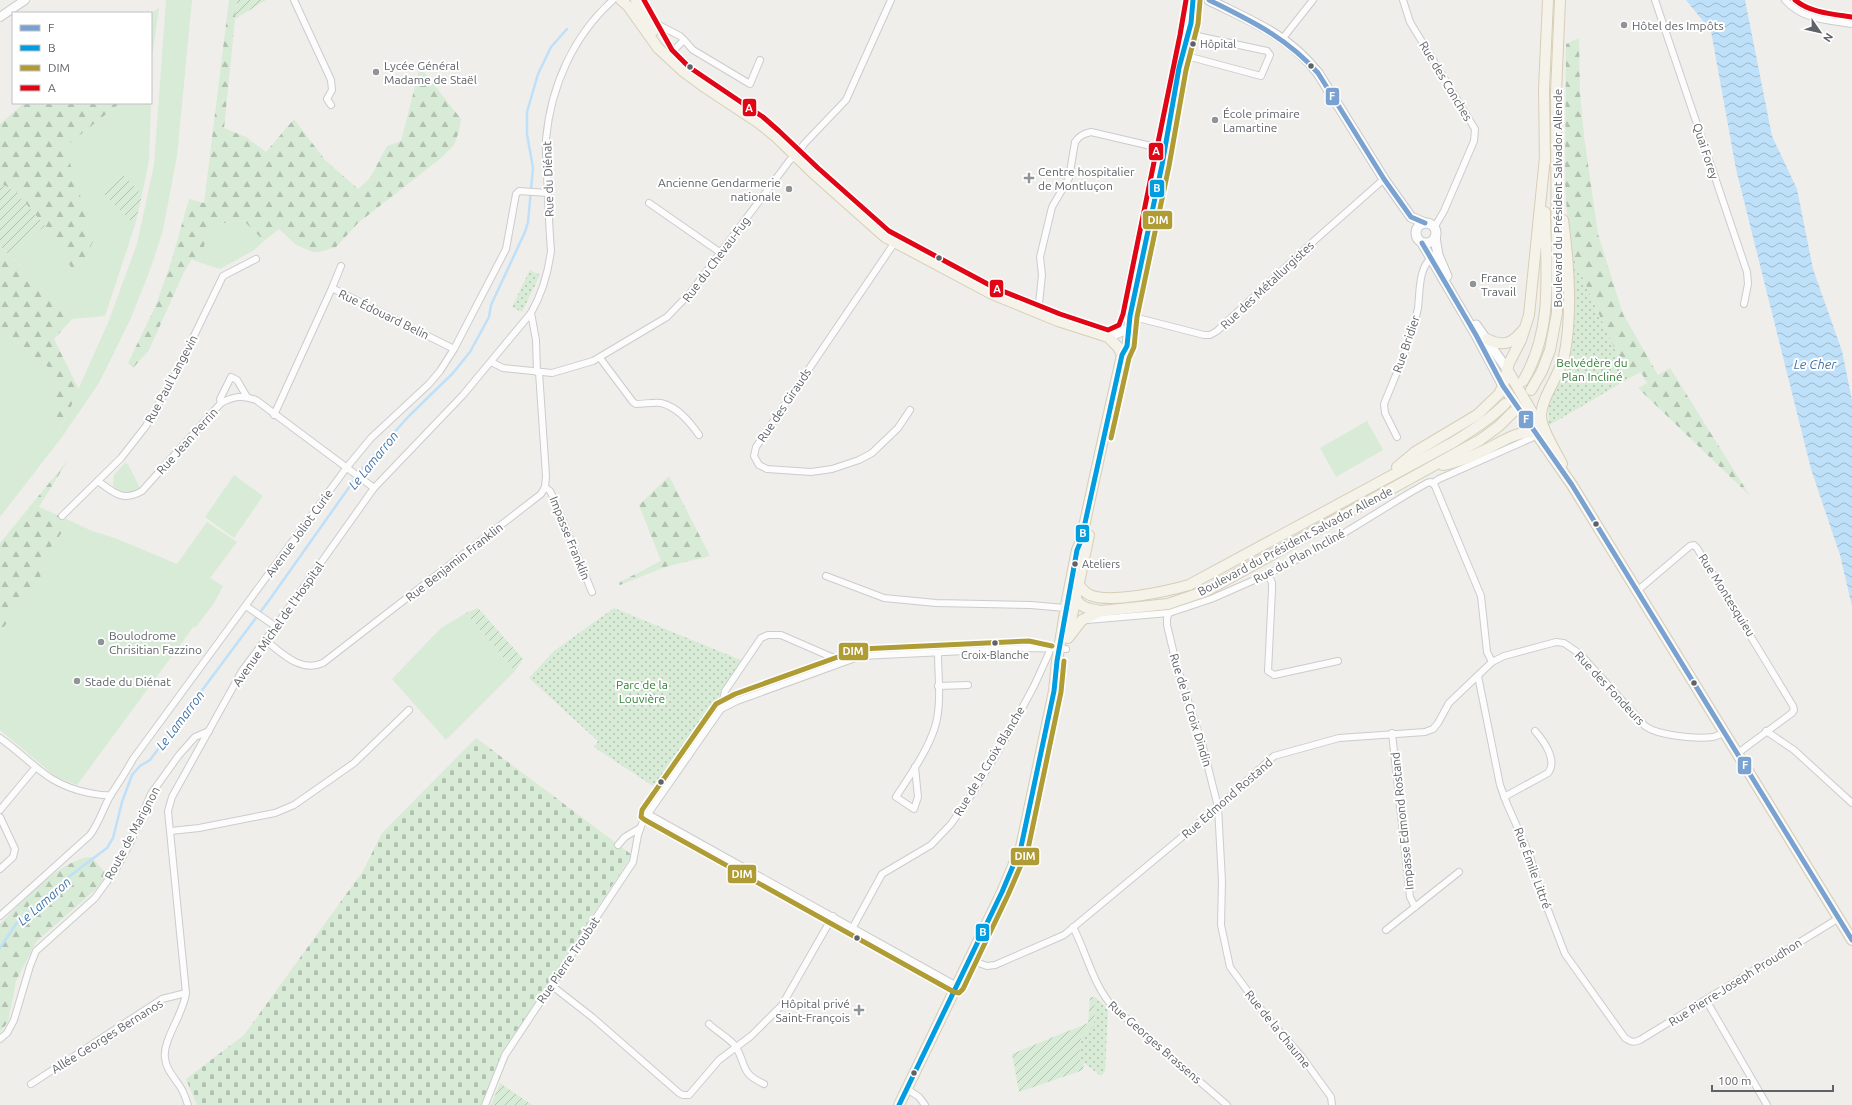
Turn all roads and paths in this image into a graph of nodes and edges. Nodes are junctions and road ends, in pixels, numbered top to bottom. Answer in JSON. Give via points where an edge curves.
{"nodes":[{"id":1,"x":25,"y":0,"type":"edge"},
{"id":2,"x":294,"y":0,"type":"edge"},
{"id":3,"x":612,"y":0,"type":"edge"},
{"id":4,"x":622,"y":0,"type":"edge"},
{"id":5,"x":636,"y":0,"type":"edge"},
{"id":6,"x":1193,"y":0,"type":"edge"},
{"id":7,"x":1209,"y":0,"type":"edge"},
{"id":8,"x":1313,"y":0,"type":"edge"},
{"id":9,"x":1403,"y":0,"type":"edge"},
{"id":10,"x":1548,"y":0,"type":"edge"},
{"id":11,"x":1560,"y":0,"type":"edge"},
{"id":12,"x":1654,"y":0,"type":"edge"},
{"id":13,"x":1785,"y":0,"type":"edge"},
{"id":14,"x":889,"y":1,"type":"edge"},
{"id":15,"x":0,"y":16,"type":"edge"},
{"id":16,"x":646,"y":18,"type":"junction"},
{"id":17,"x":1852,"y":24,"type":"edge"},
{"id":18,"x":1188,"y":34,"type":"junction"},
{"id":19,"x":1283,"y":38,"type":"junction"},
{"id":20,"x":684,"y":40,"type":"junction"},
{"id":21,"x":667,"y":55,"type":"junction"},
{"id":22,"x":1183,"y":55,"type":"junction"},
{"id":23,"x":760,"y":60,"type":"dead end"},
{"id":24,"x":331,"y":105,"type":"dead end"},
{"id":25,"x":1164,"y":149,"type":"junction"},
{"id":26,"x":796,"y":156,"type":"junction"},
{"id":27,"x":1544,"y":157,"type":"junction"},
{"id":28,"x":1557,"y":177,"type":"junction"},
{"id":29,"x":1384,"y":180,"type":"junction"},
{"id":30,"x":548,"y":193,"type":"junction"},
{"id":31,"x":650,"y":203,"type":"dead end"},
{"id":32,"x":1411,"y":217,"type":"junction"},
{"id":33,"x":1425,"y":223,"type":"junction"},
{"id":34,"x":1416,"y":231,"type":"junction"},
{"id":35,"x":1435,"y":232,"type":"junction"},
{"id":36,"x":895,"y":242,"type":"junction"},
{"id":37,"x":1422,"y":243,"type":"junction"},
{"id":38,"x":721,"y":253,"type":"junction"},
{"id":39,"x":1434,"y":257,"type":"junction"},
{"id":40,"x":256,"y":259,"type":"dead end"},
{"id":41,"x":342,"y":266,"type":"dead end"},
{"id":42,"x":332,"y":288,"type":"junction"},
{"id":43,"x":1744,"y":304,"type":"dead end"},
{"id":44,"x":531,"y":313,"type":"junction"},
{"id":45,"x":1038,"y":313,"type":"junction"},
{"id":46,"x":1130,"y":316,"type":"junction"},
{"id":47,"x":1526,"y":325,"type":"junction"},
{"id":48,"x":1125,"y":330,"type":"junction"},
{"id":49,"x":1108,"y":337,"type":"junction"},
{"id":50,"x":1487,"y":339,"type":"junction"},
{"id":51,"x":454,"y":349,"type":"junction"},
{"id":52,"x":1122,"y":349,"type":"junction"},
{"id":53,"x":600,"y":358,"type":"junction"},
{"id":54,"x":491,"y":362,"type":"junction"},
{"id":55,"x":538,"y":372,"type":"junction"},
{"id":56,"x":1523,"y":381,"type":"dead end"},
{"id":57,"x":1504,"y":384,"type":"junction"},
{"id":58,"x":1531,"y":390,"type":"dead end"},
{"id":59,"x":1548,"y":394,"type":"junction"},
{"id":60,"x":247,"y":396,"type":"junction"},
{"id":61,"x":222,"y":403,"type":"junction"},
{"id":62,"x":1505,"y":404,"type":"dead end"},
{"id":63,"x":910,"y":410,"type":"dead end"},
{"id":64,"x":1527,"y":410,"type":"junction"},
{"id":65,"x":1513,"y":412,"type":"dead end"},
{"id":66,"x":274,"y":414,"type":"junction"},
{"id":67,"x":699,"y":435,"type":"dead end"},
{"id":68,"x":1537,"y":435,"type":"junction"},
{"id":69,"x":1397,"y":437,"type":"dead end"},
{"id":70,"x":1508,"y":437,"type":"junction"},
{"id":71,"x":1104,"y":440,"type":"junction"},
{"id":72,"x":347,"y":467,"type":"junction"},
{"id":73,"x":1428,"y":469,"type":"junction"},
{"id":74,"x":1565,"y":469,"type":"junction"},
{"id":75,"x":98,"y":481,"type":"junction"},
{"id":76,"x":1374,"y":485,"type":"junction"},
{"id":77,"x":1434,"y":485,"type":"junction"},
{"id":78,"x":1572,"y":485,"type":"junction"},
{"id":79,"x":545,"y":487,"type":"junction"},
{"id":80,"x":374,"y":488,"type":"junction"},
{"id":81,"x":62,"y":516,"type":"dead end"},
{"id":82,"x":1268,"y":574,"type":"junction"},
{"id":83,"x":826,"y":576,"type":"dead end"},
{"id":84,"x":1079,"y":585,"type":"junction"},
{"id":85,"x":1637,"y":590,"type":"junction"},
{"id":86,"x":592,"y":592,"type":"dead end"},
{"id":87,"x":1109,"y":598,"type":"junction"},
{"id":88,"x":246,"y":606,"type":"junction"},
{"id":89,"x":1073,"y":606,"type":"junction"},
{"id":90,"x":1101,"y":611,"type":"junction"},
{"id":91,"x":1169,"y":613,"type":"junction"},
{"id":92,"x":1082,"y":620,"type":"junction"},
{"id":93,"x":275,"y":626,"type":"junction"},
{"id":94,"x":1068,"y":638,"type":"junction"},
{"id":95,"x":265,"y":640,"type":"junction"},
{"id":96,"x":1029,"y":648,"type":"junction"},
{"id":97,"x":1059,"y":651,"type":"junction"},
{"id":98,"x":938,"y":652,"type":"junction"},
{"id":99,"x":1338,"y":661,"type":"dead end"},
{"id":100,"x":844,"y":662,"type":"junction"},
{"id":101,"x":1492,"y":662,"type":"junction"},
{"id":102,"x":1478,"y":676,"type":"junction"},
{"id":103,"x":968,"y":685,"type":"dead end"},
{"id":104,"x":938,"y":686,"type":"junction"},
{"id":105,"x":721,"y":709,"type":"junction"},
{"id":106,"x":409,"y":710,"type":"dead end"},
{"id":107,"x":209,"y":731,"type":"junction"},
{"id":108,"x":1535,"y":731,"type":"dead end"},
{"id":109,"x":1766,"y":731,"type":"junction"},
{"id":110,"x":1724,"y":732,"type":"junction"},
{"id":111,"x":1392,"y":734,"type":"junction"},
{"id":112,"x":0,"y":738,"type":"edge"},
{"id":113,"x":1738,"y":753,"type":"junction"},
{"id":114,"x":915,"y":767,"type":"junction"},
{"id":115,"x":35,"y":768,"type":"junction"},
{"id":116,"x":111,"y":795,"type":"junction"},
{"id":117,"x":1504,"y":797,"type":"junction"},
{"id":118,"x":1852,"y":803,"type":"edge"},
{"id":119,"x":1218,"y":807,"type":"junction"},
{"id":120,"x":0,"y":810,"type":"edge"},
{"id":121,"x":648,"y":814,"type":"junction"},
{"id":122,"x":0,"y":817,"type":"edge"},
{"id":123,"x":640,"y":828,"type":"junction"},
{"id":124,"x":171,"y":831,"type":"junction"},
{"id":125,"x":618,"y":845,"type":"dead end"},
{"id":126,"x":0,"y":869,"type":"edge"},
{"id":127,"x":1460,"y":872,"type":"dead end"},
{"id":128,"x":1415,"y":906,"type":"junction"},
{"id":129,"x":0,"y":916,"type":"edge"},
{"id":130,"x":833,"y":916,"type":"junction"},
{"id":131,"x":1839,"y":918,"type":"junction"},
{"id":132,"x":853,"y":927,"type":"junction"},
{"id":133,"x":1074,"y":927,"type":"junction"},
{"id":134,"x":1386,"y":930,"type":"dead end"},
{"id":135,"x":1852,"y":940,"type":"edge"},
{"id":136,"x":970,"y":960,"type":"junction"},
{"id":137,"x":551,"y":985,"type":"junction"},
{"id":138,"x":957,"y":986,"type":"junction"},
{"id":139,"x":186,"y":993,"type":"junction"},
{"id":140,"x":1706,"y":1000,"type":"junction"},
{"id":141,"x":709,"y":1024,"type":"dead end"},
{"id":142,"x":0,"y":1039,"type":"edge"},
{"id":143,"x":1630,"y":1042,"type":"joint"},
{"id":144,"x":735,"y":1046,"type":"junction"},
{"id":145,"x":31,"y":1084,"type":"dead end"},
{"id":146,"x":764,"y":1084,"type":"dead end"},
{"id":147,"x":907,"y":1089,"type":"junction"},
{"id":148,"x":188,"y":1105,"type":"edge"},
{"id":149,"x":485,"y":1105,"type":"edge"},
{"id":150,"x":899,"y":1105,"type":"edge"},
{"id":151,"x":925,"y":1105,"type":"edge"},
{"id":152,"x":1227,"y":1105,"type":"edge"},
{"id":153,"x":1332,"y":1105,"type":"edge"},
{"id":154,"x":1767,"y":1105,"type":"edge"}],
"edges":[{"from":1,"to":15,"type":"street"},
{"from":2,"to":24,"type":"street","via":[[331,80],[332,90],[327,99]]},
{"from":3,"to":30,"type":"street","name":"Rue du Diénat","via":[[586,28],[574,47],[557,87],[546,141]]},
{"from":4,"to":21,"type":"main road","via":[[658,48]]},
{"from":5,"to":16,"type":"main road"},
{"from":6,"to":18,"type":"main road"},
{"from":7,"to":19,"type":"main road"},
{"from":8,"to":19,"type":"street"},
{"from":9,"to":35,"type":"street","name":"Rue des Conches","via":[[1410,22],[1475,130],[1474,141]]},
{"from":10,"to":27,"type":"main road","name":"Boulevard du Président Salvador Allende"},
{"from":11,"to":28,"type":"main road","name":"Boulevard du Président Salvador Allende","via":[[1556,93]]},
{"from":12,"to":43,"type":"street","name":"Quai Forey","via":[[1747,272],[1748,284]]},
{"from":13,"to":17,"type":"street","via":[[1808,16]]},
{"from":14,"to":26,"type":"street","name":"Rue du Chevau-Fug","via":[[846,100],[804,144]]},
{"from":16,"to":20,"type":"street"},
{"from":16,"to":21,"type":"main road"},
{"from":18,"to":22,"type":"main road"},
{"from":18,"to":22,"type":"street","via":[[1267,51],[1270,55],[1261,76]]},
{"from":19,"to":29,"type":"main road","via":[[1318,73]]},
{"from":20,"to":21,"type":"street"},
{"from":20,"to":23,"type":"street","via":[[693,50],[750,84]]},
{"from":21,"to":26,"type":"main road","via":[[684,72],[759,123]]},
{"from":22,"to":25,"type":"main road"},
{"from":25,"to":45,"type":"street","via":[[1091,132],[1078,138],[1075,142],[1069,178],[1052,207],[1040,257],[1042,275]]},
{"from":25,"to":46,"type":"main road"},
{"from":26,"to":36,"type":"main road","via":[[885,237]]},
{"from":26,"to":38,"type":"street","name":"Rue du Chevau-Fug","via":[[790,160]]},
{"from":27,"to":47,"type":"main road"},
{"from":27,"to":56,"type":"main road","name":"Boulevard du Président Salvador Allende","via":[[1546,310],[1539,347]]},
{"from":28,"to":58,"type":"main road","name":"Boulevard du Président Salvador Allende","via":[[1557,313],[1550,350]]},
{"from":28,"to":59,"type":"main road","via":[[1565,238],[1569,324],[1563,360]]},
{"from":29,"to":32,"type":"main road"},
{"from":29,"to":46,"type":"street","name":"Rue des Métallurgistes","via":[[1218,331],[1204,335]]},
{"from":30,"to":44,"type":"street","name":"Rue du Diénat","via":[[551,251],[539,299]]},
{"from":30,"to":51,"type":"street","name":"Avenue Joliot Curie","via":[[519,191],[516,194],[506,249]]},
{"from":31,"to":38,"type":"street"},
{"from":32,"to":33,"type":"main road"},
{"from":32,"to":34,"type":"main road","via":[[1411,223]]},
{"from":33,"to":34,"type":"main road"},
{"from":33,"to":35,"type":"main road","via":[[1430,224]]},
{"from":34,"to":37,"type":"main road","via":[[1417,239]]},
{"from":35,"to":37,"type":"main road","via":[[1431,242]]},
{"from":35,"to":39,"type":"main road"},
{"from":36,"to":45,"type":"main road","via":[[992,294]]},
{"from":36,"to":63,"type":"street","name":"Rue des Girauds","via":[[756,447],[754,456],[759,465],[767,469],[811,472],[832,469],[872,453],[898,428]]},
{"from":37,"to":39,"type":"main road"},
{"from":38,"to":53,"type":"street","name":"Rue du Chevau-Fug","via":[[675,310]]},
{"from":39,"to":50,"type":"main road","via":[[1480,332]]},
{"from":39,"to":57,"type":"main road"},
{"from":39,"to":69,"type":"street","name":"Rue Bridier","via":[[1426,263],[1414,325],[1384,404],[1385,413]]},
{"from":40,"to":75,"type":"street","name":"Rue Paul Langevin","via":[[224,276],[175,375],[146,426],[121,458]]},
{"from":41,"to":42,"type":"street"},
{"from":42,"to":51,"type":"street","name":"Rue Édouard Belin"},
{"from":42,"to":66,"type":"street","name":"Rue Édouard Belin"},
{"from":44,"to":54,"type":"street","name":"Avenue Michel de l'Hospital"},
{"from":44,"to":55,"type":"street"},
{"from":45,"to":49,"type":"main road"},
{"from":46,"to":48,"type":"main road"},
{"from":46,"to":52,"type":"main road"},
{"from":47,"to":50,"type":"main road","via":[[1517,337],[1507,342],[1496,343]]},
{"from":47,"to":57,"type":"main road"},
{"from":48,"to":49,"type":"main road"},
{"from":48,"to":52,"type":"main road"},
{"from":49,"to":52,"type":"main road"},
{"from":50,"to":57,"type":"main road"},
{"from":51,"to":72,"type":"street","name":"Avenue Joliot Curie","via":[[429,384],[371,438]]},
{"from":52,"to":71,"type":"main road"},
{"from":53,"to":55,"type":"street","name":"Rue du Chevau-Fug","via":[[552,372]]},
{"from":53,"to":67,"type":"street","via":[[633,402],[661,403],[671,407],[690,422]]},
{"from":54,"to":55,"type":"street","name":"Rue du Chevau-Fug","via":[[503,368]]},
{"from":54,"to":80,"type":"street","name":"Avenue Michel de l'Hospital","via":[[431,430]]},
{"from":55,"to":79,"type":"street"},
{"from":57,"to":64,"type":"main road"},
{"from":57,"to":64,"type":"main road"},
{"from":57,"to":76,"type":"main road","via":[[1477,415],[1416,452]]},
{"from":59,"to":64,"type":"main road","via":[[1534,401]]},
{"from":59,"to":74,"type":"main road","via":[[1541,415],[1543,426]]},
{"from":60,"to":61,"type":"street","name":"Rue Jean Perrin","via":[[237,396]]},
{"from":60,"to":61,"type":"street","via":[[237,380],[231,377],[220,398]]},
{"from":60,"to":66,"type":"street"},
{"from":61,"to":75,"type":"street","name":"Rue Jean Perrin","via":[[142,491],[126,497],[118,495]]},
{"from":62,"to":76,"type":"main road","name":"Boulevard du Président Salvador Allende","via":[[1474,430]]},
{"from":64,"to":68,"type":"main road"},
{"from":64,"to":70,"type":"main road"},
{"from":64,"to":74,"type":"main road"},
{"from":65,"to":73,"type":"main road","name":"Boulevard du Président Salvador Allende","via":[[1480,440]]},
{"from":66,"to":72,"type":"street"},
{"from":68,"to":70,"type":"main road","via":[[1519,433]]},
{"from":68,"to":74,"type":"main road"},
{"from":68,"to":77,"type":"street","name":"Rue du Plan Incliné","via":[[1439,479]]},
{"from":68,"to":78,"type":"main road"},
{"from":70,"to":73,"type":"main road","via":[[1461,461]]},
{"from":71,"to":84,"type":"main road","via":[[1104,460]]},
{"from":71,"to":89,"type":"main road","via":[[1077,550]]},
{"from":72,"to":80,"type":"street"},
{"from":72,"to":88,"type":"street","name":"Avenue Joliot Curie"},
{"from":73,"to":90,"type":"main road","name":"Boulevard du Président Salvador Allende","via":[[1206,591],[1168,604]]},
{"from":74,"to":78,"type":"main road"},
{"from":75,"to":81,"type":"street","name":"Rue Paul Langevin"},
{"from":76,"to":87,"type":"main road","name":"Boulevard du Président Salvador Allende","via":[[1189,585],[1159,593]]},
{"from":77,"to":82,"type":"street","name":"Rue du Plan Incliné","via":[[1427,483],[1323,546]]},
{"from":77,"to":101,"type":"street","via":[[1481,596],[1487,652]]},
{"from":78,"to":85,"type":"main road"},
{"from":79,"to":86,"type":"street","name":"Impasse Franklin","via":[[553,497]]},
{"from":79,"to":95,"type":"street","name":"Rue Benjamin Franklin","via":[[541,494],[323,663],[314,667],[303,666]]},
{"from":80,"to":93,"type":"street","name":"Avenue Michel de l'Hospital"},
{"from":82,"to":91,"type":"street","name":"Rue du Plan Incliné","via":[[1211,600]]},
{"from":82,"to":99,"type":"street","via":[[1272,583],[1268,671],[1274,675]]},
{"from":83,"to":89,"type":"street","via":[[884,598],[936,603]]},
{"from":84,"to":87,"type":"main road","name":"Boulevard du Président Salvador Allende","via":[[1091,596]]},
{"from":84,"to":89,"type":"main road"},
{"from":85,"to":109,"type":"street","name":"Rue Montesquieu","via":[[1690,546],[1698,548],[1793,706],[1794,710]]},
{"from":85,"to":110,"type":"main road"},
{"from":87,"to":89,"type":"main road","name":"Boulevard du Président Salvador Allende"},
{"from":88,"to":93,"type":"street"},
{"from":88,"to":116,"type":"street","name":"Avenue Joliot Curie","via":[[133,759]]},
{"from":89,"to":90,"type":"main road"},
{"from":89,"to":94,"type":"main road"},
{"from":89,"to":97,"type":"main road"},
{"from":90,"to":92,"type":"main road","name":"Boulevard du Président Salvador Allende"},
{"from":91,"to":92,"type":"street","name":"Rue du Plan Incliné"},
{"from":91,"to":119,"type":"street","name":"Rue de la Croix Dindin","via":[[1167,625],[1177,667],[1203,747]]},
{"from":92,"to":94,"type":"main road","name":"Boulevard du Président Salvador Allende"},
{"from":93,"to":95,"type":"street","name":"Avenue Michel de l'Hospital"},
{"from":94,"to":97,"type":"main road"},
{"from":95,"to":107,"type":"street","name":"Avenue Michel de l'Hospital","via":[[242,672]]},
{"from":96,"to":97,"type":"street"},
{"from":96,"to":97,"type":"street"},
{"from":96,"to":98,"type":"street"},
{"from":97,"to":132,"type":"street","name":"Rue de la Croix Blanche","via":[[1034,686],[1007,736],[956,817],[931,845],[882,874]]},
{"from":97,"to":136,"type":"main road","via":[[1054,691],[1021,847]]},
{"from":98,"to":100,"type":"street","via":[[861,656]]},
{"from":98,"to":104,"type":"street"},
{"from":100,"to":105,"type":"street"},
{"from":100,"to":105,"type":"street","via":[[781,635],[768,635],[761,638],[724,691]]},
{"from":101,"to":102,"type":"street","name":"Rue Edmond Rostand"},
{"from":101,"to":110,"type":"street","name":"Rue des Fondeurs","via":[[1504,656],[1556,642],[1564,643],[1580,654],[1651,730],[1668,735],[1714,737]]},
{"from":102,"to":111,"type":"street","name":"Rue Edmond Rostand","via":[[1449,703],[1433,729],[1418,733]]},
{"from":102,"to":117,"type":"street","name":"Rue Émile Littré"},
{"from":103,"to":104,"type":"street"},
{"from":104,"to":114,"type":"street","via":[[935,726]]},
{"from":105,"to":121,"type":"street","name":"Rue Pierre Troubat"},
{"from":106,"to":124,"type":"street","via":[[354,763],[294,805],[275,813]]},
{"from":107,"to":124,"type":"street","name":"Avenue Michel de l'Hospital","via":[[169,804]]},
{"from":107,"to":142,"type":"street","name":"Route de Marignon","via":[[195,737],[152,794],[116,869],[95,898],[36,951],[14,1020],[7,1033]]},
{"from":108,"to":117,"type":"street","via":[[1551,758],[1551,769]]},
{"from":109,"to":113,"type":"street"},
{"from":109,"to":118,"type":"street","via":[[1794,750]]},
{"from":110,"to":113,"type":"main road"},
{"from":111,"to":119,"type":"street","name":"Rue Edmond Rostand","via":[[1339,738],[1274,756]]},
{"from":111,"to":128,"type":"street","name":"Impasse Edmond Rostand","via":[[1410,897]]},
{"from":112,"to":115,"type":"street"},
{"from":113,"to":131,"type":"main road"},
{"from":114,"to":114,"type":"street","via":[[896,797],[914,809],[918,797]]},
{"from":115,"to":116,"type":"street","via":[[51,780],[76,790]]},
{"from":115,"to":120,"type":"street"},
{"from":116,"to":129,"type":"street","name":"Avenue Joliot Curie","via":[[90,835]]},
{"from":117,"to":143,"type":"street","name":"Rue Émile Littré","via":[[1530,856],[1565,954]]},
{"from":119,"to":133,"type":"street","name":"Rue Edmond Rostand"},
{"from":119,"to":153,"type":"street","name":"Rue de la Chaume","via":[[1222,881],[1221,925],[1230,967],[1332,1097]]},
{"from":121,"to":123,"type":"street","name":"Rue Pierre Troubat"},
{"from":121,"to":130,"type":"street"},
{"from":122,"to":126,"type":"street","via":[[15,849],[13,857]]},
{"from":123,"to":125,"type":"street","via":[[625,837]]},
{"from":123,"to":137,"type":"street","name":"Rue Pierre Troubat","via":[[633,862]]},
{"from":124,"to":139,"type":"street","name":"Avenue Michel de l'Hospital"},
{"from":127,"to":128,"type":"street","name":"Impasse Edmond Rostand"},
{"from":128,"to":134,"type":"street","name":"Impasse Edmond Rostand"},
{"from":130,"to":132,"type":"street"},
{"from":130,"to":144,"type":"street","via":[[782,1005],[751,1036]]},
{"from":131,"to":135,"type":"main road"},
{"from":131,"to":140,"type":"street","name":"Rue Pierre-Joseph Proudhon"},
{"from":132,"to":138,"type":"street"},
{"from":133,"to":136,"type":"street","name":"Rue Edmond Rostand","via":[[995,965],[987,966]]},
{"from":133,"to":152,"type":"street","name":"Rue Georges Brassens","via":[[1105,998]]},
{"from":136,"to":138,"type":"main road"},
{"from":137,"to":144,"type":"street","via":[[682,1095],[689,1095],[719,1060]]},
{"from":137,"to":149,"type":"street","name":"Rue Pierre Troubat","via":[[505,1055]]},
{"from":138,"to":147,"type":"main road"},
{"from":139,"to":145,"type":"street","name":"Allée Georges Bernanos","via":[[162,999]]},
{"from":139,"to":148,"type":"street","name":"Avenue Michel de l'Hospital","via":[[164,1057]]},
{"from":140,"to":143,"type":"street","name":"Rue Pierre-Joseph Proudhon","via":[[1640,1040]]},
{"from":140,"to":154,"type":"street"},
{"from":141,"to":144,"type":"street"},
{"from":144,"to":146,"type":"street","via":[[746,1072],[754,1080]]},
{"from":147,"to":150,"type":"main road"},
{"from":147,"to":151,"type":"street","via":[[920,1097]]}]}
